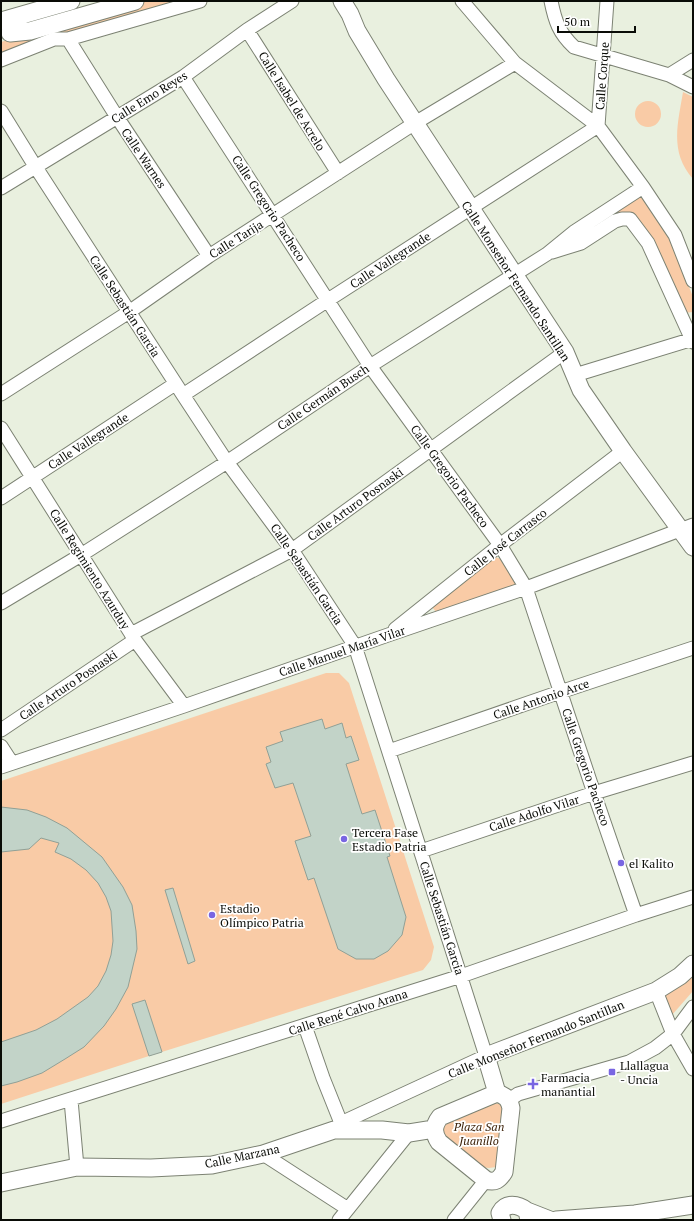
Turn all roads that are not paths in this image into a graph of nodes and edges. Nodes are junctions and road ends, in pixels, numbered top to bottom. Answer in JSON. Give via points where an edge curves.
{"nodes":[{"id":1,"x":48,"y":1,"type":"edge"},
{"id":2,"x":108,"y":1,"type":"edge"},
{"id":3,"x":135,"y":1,"type":"edge"},
{"id":4,"x":200,"y":1,"type":"edge"},
{"id":5,"x":292,"y":1,"type":"edge"},
{"id":6,"x":333,"y":1,"type":"edge"},
{"id":7,"x":342,"y":1,"type":"edge"},
{"id":8,"x":462,"y":1,"type":"edge"},
{"id":9,"x":551,"y":1,"type":"edge"},
{"id":10,"x":607,"y":1,"type":"edge"},
{"id":11,"x":76,"y":5,"type":"edge"},
{"id":12,"x":4,"y":27,"type":"edge"},
{"id":13,"x":246,"y":30,"type":"junction"},
{"id":14,"x":357,"y":31,"type":"junction"},
{"id":15,"x":68,"y":39,"type":"junction"},
{"id":16,"x":603,"y":56,"type":"junction"},
{"id":17,"x":1,"y":60,"type":"edge"},
{"id":18,"x":693,"y":60,"type":"edge"},
{"id":19,"x":515,"y":64,"type":"junction"},
{"id":20,"x":669,"y":75,"type":"junction"},
{"id":21,"x":183,"y":77,"type":"junction"},
{"id":22,"x":693,"y":88,"type":"edge"},
{"id":23,"x":1,"y":111,"type":"edge"},
{"id":24,"x":117,"y":117,"type":"junction"},
{"id":25,"x":415,"y":123,"type":"junction"},
{"id":26,"x":598,"y":126,"type":"junction"},
{"id":27,"x":35,"y":166,"type":"junction"},
{"id":28,"x":338,"y":173,"type":"junction"},
{"id":29,"x":643,"y":187,"type":"junction"},
{"id":30,"x":1,"y":188,"type":"edge"},
{"id":31,"x":470,"y":209,"type":"junction"},
{"id":32,"x":273,"y":215,"type":"junction"},
{"id":33,"x":547,"y":254,"type":"junction"},
{"id":34,"x":209,"y":256,"type":"junction"},
{"id":35,"x":513,"y":274,"type":"junction"},
{"id":36,"x":693,"y":282,"type":"edge"},
{"id":37,"x":328,"y":300,"type":"junction"},
{"id":38,"x":128,"y":312,"type":"junction"},
{"id":39,"x":692,"y":340,"type":"edge"},
{"id":40,"x":565,"y":352,"type":"junction"},
{"id":41,"x":370,"y":366,"type":"junction"},
{"id":42,"x":575,"y":375,"type":"junction"},
{"id":43,"x":175,"y":384,"type":"junction"},
{"id":44,"x":1,"y":394,"type":"edge"},
{"id":45,"x":182,"y":395,"type":"junction"},
{"id":46,"x":1,"y":428,"type":"edge"},
{"id":47,"x":431,"y":449,"type":"junction"},
{"id":48,"x":623,"y":451,"type":"junction"},
{"id":49,"x":227,"y":462,"type":"junction"},
{"id":50,"x":32,"y":477,"type":"junction"},
{"id":51,"x":1,"y":498,"type":"edge"},
{"id":52,"x":687,"y":528,"type":"edge"},
{"id":53,"x":500,"y":545,"type":"junction"},
{"id":54,"x":693,"y":547,"type":"edge"},
{"id":55,"x":292,"y":550,"type":"junction"},
{"id":56,"x":81,"y":555,"type":"junction"},
{"id":57,"x":526,"y":588,"type":"junction"},
{"id":58,"x":1,"y":603,"type":"edge"},
{"id":59,"x":388,"y":635,"type":"junction"},
{"id":60,"x":133,"y":637,"type":"junction"},
{"id":61,"x":355,"y":646,"type":"junction"},
{"id":62,"x":693,"y":648,"type":"edge"},
{"id":63,"x":560,"y":692,"type":"junction"},
{"id":64,"x":184,"y":706,"type":"junction"},
{"id":65,"x":1,"y":730,"type":"edge"},
{"id":66,"x":1,"y":746,"type":"edge"},
{"id":67,"x":388,"y":751,"type":"junction"},
{"id":68,"x":693,"y":762,"type":"edge"},
{"id":69,"x":6,"y":765,"type":"edge"},
{"id":70,"x":594,"y":793,"type":"junction"},
{"id":71,"x":421,"y":851,"type":"junction"},
{"id":72,"x":693,"y":897,"type":"edge"},
{"id":73,"x":636,"y":915,"type":"junction"},
{"id":74,"x":693,"y":964,"type":"edge"},
{"id":75,"x":461,"y":976,"type":"junction"},
{"id":76,"x":656,"y":991,"type":"junction"},
{"id":77,"x":693,"y":1007,"type":"edge"},
{"id":78,"x":305,"y":1026,"type":"junction"},
{"id":79,"x":673,"y":1034,"type":"junction"},
{"id":80,"x":486,"y":1056,"type":"junction"},
{"id":81,"x":693,"y":1069,"type":"edge"},
{"id":82,"x":503,"y":1097,"type":"junction"},
{"id":83,"x":71,"y":1100,"type":"junction"},
{"id":84,"x":1,"y":1121,"type":"edge"},
{"id":85,"x":337,"y":1126,"type":"junction"},
{"id":86,"x":434,"y":1130,"type":"junction"},
{"id":87,"x":410,"y":1133,"type":"junction"},
{"id":88,"x":263,"y":1154,"type":"junction"},
{"id":89,"x":77,"y":1167,"type":"junction"},
{"id":90,"x":491,"y":1180,"type":"junction"},
{"id":91,"x":1,"y":1183,"type":"edge"},
{"id":92,"x":693,"y":1205,"type":"edge"},
{"id":93,"x":348,"y":1209,"type":"junction"},
{"id":94,"x":504,"y":1213,"type":"edge"},
{"id":95,"x":528,"y":1216,"type":"edge"},
{"id":96,"x":635,"y":1217,"type":"edge"},
{"id":97,"x":339,"y":1220,"type":"edge"},
{"id":98,"x":454,"y":1220,"type":"edge"},
{"id":99,"x":550,"y":1220,"type":"edge"},
{"id":100,"x":556,"y":1220,"type":"edge"}],
"edges":[{"from":1,"to":12,"type":"main road"},
{"from":2,"to":11,"type":"main road"},
{"from":3,"to":12,"type":"main road","via":[[30,31]]},
{"from":4,"to":15,"type":"street"},
{"from":5,"to":13,"type":"street","name":"Calle Emo Reyes"},
{"from":6,"to":14,"type":"main road","name":"Calle Monseñor Fernando Santillan"},
{"from":7,"to":14,"type":"main road","name":"Calle Monseñor Fernando Santillan"},
{"from":8,"to":19,"type":"street"},
{"from":9,"to":16,"type":"street","via":[[564,37],[574,47]]},
{"from":10,"to":16,"type":"street","name":"Calle Corque"},
{"from":11,"to":12,"type":"main road"},
{"from":13,"to":21,"type":"street","name":"Calle Emo Reyes"},
{"from":13,"to":28,"type":"street","name":"Calle Isabel de Acrelo"},
{"from":14,"to":25,"type":"main road","name":"Calle Monseñor Fernando Santillan"},
{"from":15,"to":17,"type":"street","via":[[54,40]]},
{"from":15,"to":24,"type":"street","name":"Calle Warnes"},
{"from":16,"to":20,"type":"street"},
{"from":16,"to":26,"type":"street","name":"Calle Corque"},
{"from":18,"to":20,"type":"street"},
{"from":19,"to":25,"type":"street","name":"Calle Tarija"},
{"from":19,"to":26,"type":"street"},
{"from":20,"to":22,"type":"street"},
{"from":21,"to":24,"type":"street","name":"Calle Emo Reyes"},
{"from":21,"to":32,"type":"street","name":"Calle Gregorio Pacheco"},
{"from":23,"to":27,"type":"street","name":"Calle Sebastián Garcia"},
{"from":24,"to":27,"type":"street","name":"Calle Emo Reyes"},
{"from":24,"to":34,"type":"street","name":"Calle Warnes"},
{"from":25,"to":28,"type":"street","name":"Calle Tarija"},
{"from":25,"to":31,"type":"main road","name":"Calle Monseñor Fernando Santillan"},
{"from":26,"to":29,"type":"street"},
{"from":26,"to":31,"type":"street","name":"Calle Vallegrande"},
{"from":27,"to":30,"type":"street","name":"Calle Emo Reyes"},
{"from":27,"to":38,"type":"street","name":"Calle Sebastián Garcia"},
{"from":28,"to":32,"type":"street","name":"Calle Tarija"},
{"from":29,"to":33,"type":"street","name":"Calle Germán Busch","via":[[574,232]]},
{"from":29,"to":36,"type":"street","via":[[675,235]]},
{"from":31,"to":35,"type":"main road","name":"Calle Monseñor Fernando Santillan"},
{"from":31,"to":37,"type":"street","name":"Calle Vallegrande"},
{"from":32,"to":34,"type":"street","name":"Calle Tarija"},
{"from":32,"to":37,"type":"street","name":"Calle Gregorio Pacheco"},
{"from":33,"to":35,"type":"street","name":"Calle Germán Busch"},
{"from":33,"to":39,"type":"street","via":[[581,244],[615,221],[630,219],[648,243]]},
{"from":34,"to":38,"type":"street","name":"Calle Tarija"},
{"from":35,"to":40,"type":"main road","name":"Calle Monseñor Fernando Santillan"},
{"from":35,"to":41,"type":"street","name":"Calle Germán Busch"},
{"from":37,"to":41,"type":"street","name":"Calle Gregorio Pacheco"},
{"from":37,"to":45,"type":"street","name":"Calle Vallegrande"},
{"from":38,"to":43,"type":"street","name":"Calle Sebastián Garcia"},
{"from":38,"to":44,"type":"street","name":"Calle Tarija"},
{"from":39,"to":42,"type":"street"},
{"from":40,"to":42,"type":"main road","name":"Calle Monseñor Fernando Santillan"},
{"from":40,"to":47,"type":"street","name":"Calle Arturo Posnaski"},
{"from":41,"to":47,"type":"street","name":"Calle Gregorio Pacheco"},
{"from":41,"to":49,"type":"street","name":"Calle Germán Busch"},
{"from":42,"to":48,"type":"main road","name":"Calle Monseñor Fernando Santillan","via":[[581,390]]},
{"from":43,"to":45,"type":"street","name":"Calle Sebastián Garcia"},
{"from":43,"to":50,"type":"street","name":"Calle Vallegrande"},
{"from":45,"to":49,"type":"street","name":"Calle Sebastián Garcia"},
{"from":46,"to":50,"type":"street","name":"Calle Regimiento Azurduy"},
{"from":47,"to":53,"type":"street","name":"Calle Gregorio Pacheco"},
{"from":47,"to":55,"type":"street","name":"Calle Arturo Posnaski"},
{"from":48,"to":52,"type":"main road","name":"Calle Monseñor Fernando Santillan"},
{"from":48,"to":53,"type":"street","name":"Calle José Carrasco"},
{"from":49,"to":55,"type":"street","name":"Calle Sebastián Garcia"},
{"from":49,"to":56,"type":"street","name":"Calle Germán Busch"},
{"from":50,"to":51,"type":"street","name":"Calle Vallegrande"},
{"from":50,"to":56,"type":"street","name":"Calle Regimiento Azurduy"},
{"from":52,"to":54,"type":"main road","name":"Calle Monseñor Fernando Santillan"},
{"from":52,"to":57,"type":"street","name":"Calle Manuel María Vilar"},
{"from":53,"to":57,"type":"street","name":"Calle Gregorio Pacheco"},
{"from":53,"to":59,"type":"street","name":"Calle José Carrasco"},
{"from":55,"to":60,"type":"street","name":"Calle Arturo Posnaski"},
{"from":55,"to":61,"type":"street","name":"Calle Sebastián Garcia"},
{"from":56,"to":58,"type":"street","name":"Calle Germán Busch"},
{"from":56,"to":60,"type":"street","name":"Calle Regimiento Azurduy"},
{"from":57,"to":59,"type":"street","name":"Calle Manuel María Vilar"},
{"from":57,"to":63,"type":"street","name":"Calle Gregorio Pacheco"},
{"from":59,"to":61,"type":"street","name":"Calle Manuel María Vilar"},
{"from":60,"to":64,"type":"street","name":"Calle Regimiento Azurduy"},
{"from":60,"to":65,"type":"street","name":"Calle Arturo Posnaski"},
{"from":61,"to":64,"type":"street","name":"Calle Manuel María Vilar"},
{"from":61,"to":67,"type":"street","name":"Calle Sebastián Garcia"},
{"from":62,"to":63,"type":"street","name":"Calle Antonio Arce"},
{"from":63,"to":67,"type":"street","name":"Calle Antonio Arce"},
{"from":63,"to":70,"type":"street","name":"Calle Gregorio Pacheco"},
{"from":64,"to":69,"type":"street","name":"Calle Manuel María Vilar"},
{"from":66,"to":69,"type":"street"},
{"from":67,"to":71,"type":"street","name":"Calle Sebastián Garcia"},
{"from":68,"to":70,"type":"street","name":"Calle Adolfo Vilar"},
{"from":70,"to":71,"type":"street","name":"Calle Adolfo Vilar"},
{"from":70,"to":73,"type":"street","name":"Calle Gregorio Pacheco"},
{"from":71,"to":75,"type":"street","name":"Calle Sebastián Garcia"},
{"from":72,"to":73,"type":"street","name":"Calle René Calvo Arana"},
{"from":73,"to":75,"type":"street","name":"Calle René Calvo Arana"},
{"from":74,"to":76,"type":"main road","name":"Calle Monseñor Fernando Santillan","via":[[680,976]]},
{"from":75,"to":78,"type":"street","name":"Calle René Calvo Arana"},
{"from":75,"to":80,"type":"street","name":"Calle Sebastián Garcia"},
{"from":76,"to":79,"type":"street"},
{"from":76,"to":80,"type":"main road","name":"Calle Monseñor Fernando Santillan"},
{"from":77,"to":79,"type":"street"},
{"from":78,"to":83,"type":"street","name":"Calle René Calvo Arana"},
{"from":78,"to":85,"type":"street"},
{"from":79,"to":81,"type":"street"},
{"from":79,"to":82,"type":"street","via":[[655,1048],[629,1062]]},
{"from":80,"to":82,"type":"main road","name":"Calle Sebastián Garcia"},
{"from":80,"to":85,"type":"street","name":"Calle Monseñor Fernando Santillan"},
{"from":82,"to":86,"type":"main road","via":[[440,1117],[435,1123]]},
{"from":82,"to":90,"type":"main road","via":[[511,1108],[504,1172],[499,1179]]},
{"from":83,"to":84,"type":"street","name":"Calle René Calvo Arana"},
{"from":83,"to":89,"type":"street"},
{"from":85,"to":87,"type":"main road","name":"Calle Marzana"},
{"from":85,"to":88,"type":"main road","name":"Calle Marzana"},
{"from":86,"to":87,"type":"main road","name":"Calle Marzana"},
{"from":86,"to":90,"type":"main road","via":[[439,1142]]},
{"from":87,"to":93,"type":"street"},
{"from":88,"to":89,"type":"main road","name":"Calle Marzana","via":[[212,1165],[151,1168]]},
{"from":88,"to":93,"type":"street"},
{"from":89,"to":91,"type":"main road","name":"Calle Marzana"},
{"from":90,"to":94,"type":"main road"},
{"from":90,"to":98,"type":"street"},
{"from":92,"to":96,"type":"main road"},
{"from":93,"to":97,"type":"street"},
{"from":94,"to":95,"type":"main road","via":[[512,1205],[519,1206]]},
{"from":95,"to":99,"type":"main road"},
{"from":96,"to":100,"type":"main road"}]}
